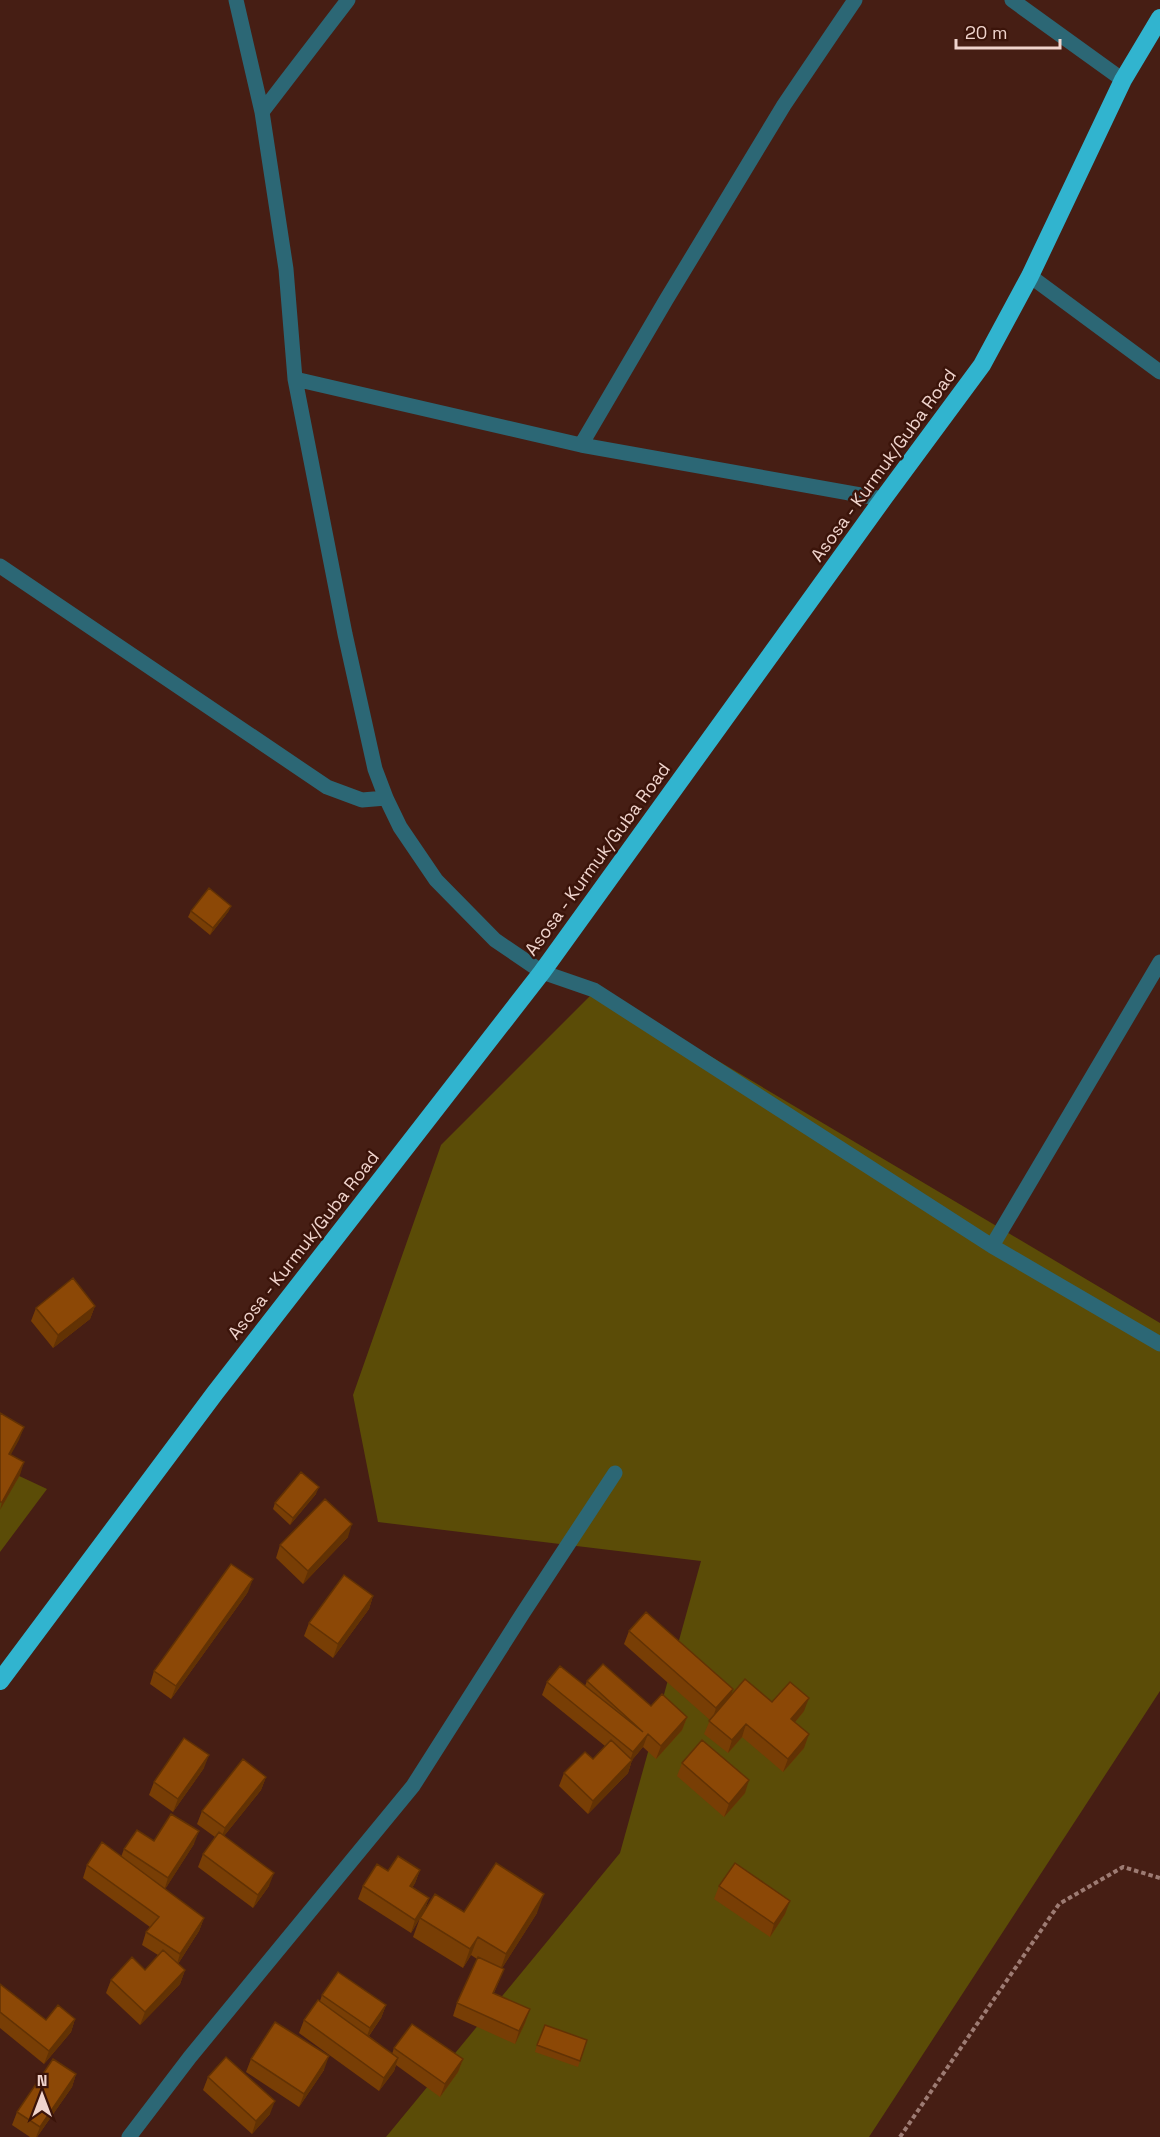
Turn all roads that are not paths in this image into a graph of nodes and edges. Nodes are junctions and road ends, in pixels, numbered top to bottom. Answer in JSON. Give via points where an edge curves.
{"nodes":[{"id":1,"x":236,"y":0,"type":"edge"},
{"id":2,"x":348,"y":0,"type":"edge"},
{"id":3,"x":855,"y":0,"type":"edge"},
{"id":4,"x":1012,"y":0,"type":"edge"},
{"id":5,"x":1160,"y":18,"type":"edge"},
{"id":6,"x":1123,"y":80,"type":"junction"},
{"id":7,"x":262,"y":112,"type":"junction"},
{"id":8,"x":1030,"y":276,"type":"junction"},
{"id":9,"x":1160,"y":372,"type":"edge"},
{"id":10,"x":295,"y":379,"type":"junction"},
{"id":11,"x":581,"y":445,"type":"junction"},
{"id":12,"x":882,"y":499,"type":"junction"},
{"id":13,"x":0,"y":566,"type":"edge"},
{"id":14,"x":386,"y":798,"type":"junction"},
{"id":15,"x":1160,"y":962,"type":"edge"},
{"id":16,"x":542,"y":972,"type":"junction"},
{"id":17,"x":992,"y":1246,"type":"junction"},
{"id":18,"x":1160,"y":1344,"type":"edge"},
{"id":19,"x":615,"y":1473,"type":"dead end"},
{"id":20,"x":0,"y":1681,"type":"edge"},
{"id":21,"x":129,"y":2137,"type":"edge"}],
"edges":[{"from":1,"to":7,"type":"street"},
{"from":2,"to":7,"type":"street"},
{"from":3,"to":11,"type":"street","via":[[784,105]]},
{"from":4,"to":6,"type":"street"},
{"from":5,"to":6,"type":"highway","name":"Asosa - Kurmuk/Guba Road"},
{"from":6,"to":8,"type":"highway","name":"Asosa - Kurmuk/Guba Road"},
{"from":7,"to":10,"type":"street","via":[[286,269]]},
{"from":8,"to":9,"type":"street"},
{"from":8,"to":12,"type":"highway","name":"Asosa - Kurmuk/Guba Road","via":[[982,365]]},
{"from":10,"to":11,"type":"street"},
{"from":10,"to":14,"type":"street","via":[[348,646],[375,769]]},
{"from":11,"to":12,"type":"street"},
{"from":12,"to":16,"type":"highway","name":"Asosa - Kurmuk/Guba Road"},
{"from":13,"to":14,"type":"street","via":[[327,787],[362,800]]},
{"from":14,"to":16,"type":"street","via":[[400,827],[436,880],[495,940]]},
{"from":15,"to":17,"type":"street"},
{"from":16,"to":17,"type":"street","via":[[594,990]]},
{"from":16,"to":20,"type":"highway","name":"Asosa - Kurmuk/Guba Road","via":[[215,1394]]},
{"from":17,"to":18,"type":"street"},
{"from":19,"to":21,"type":"street","via":[[413,1786]]}]}
